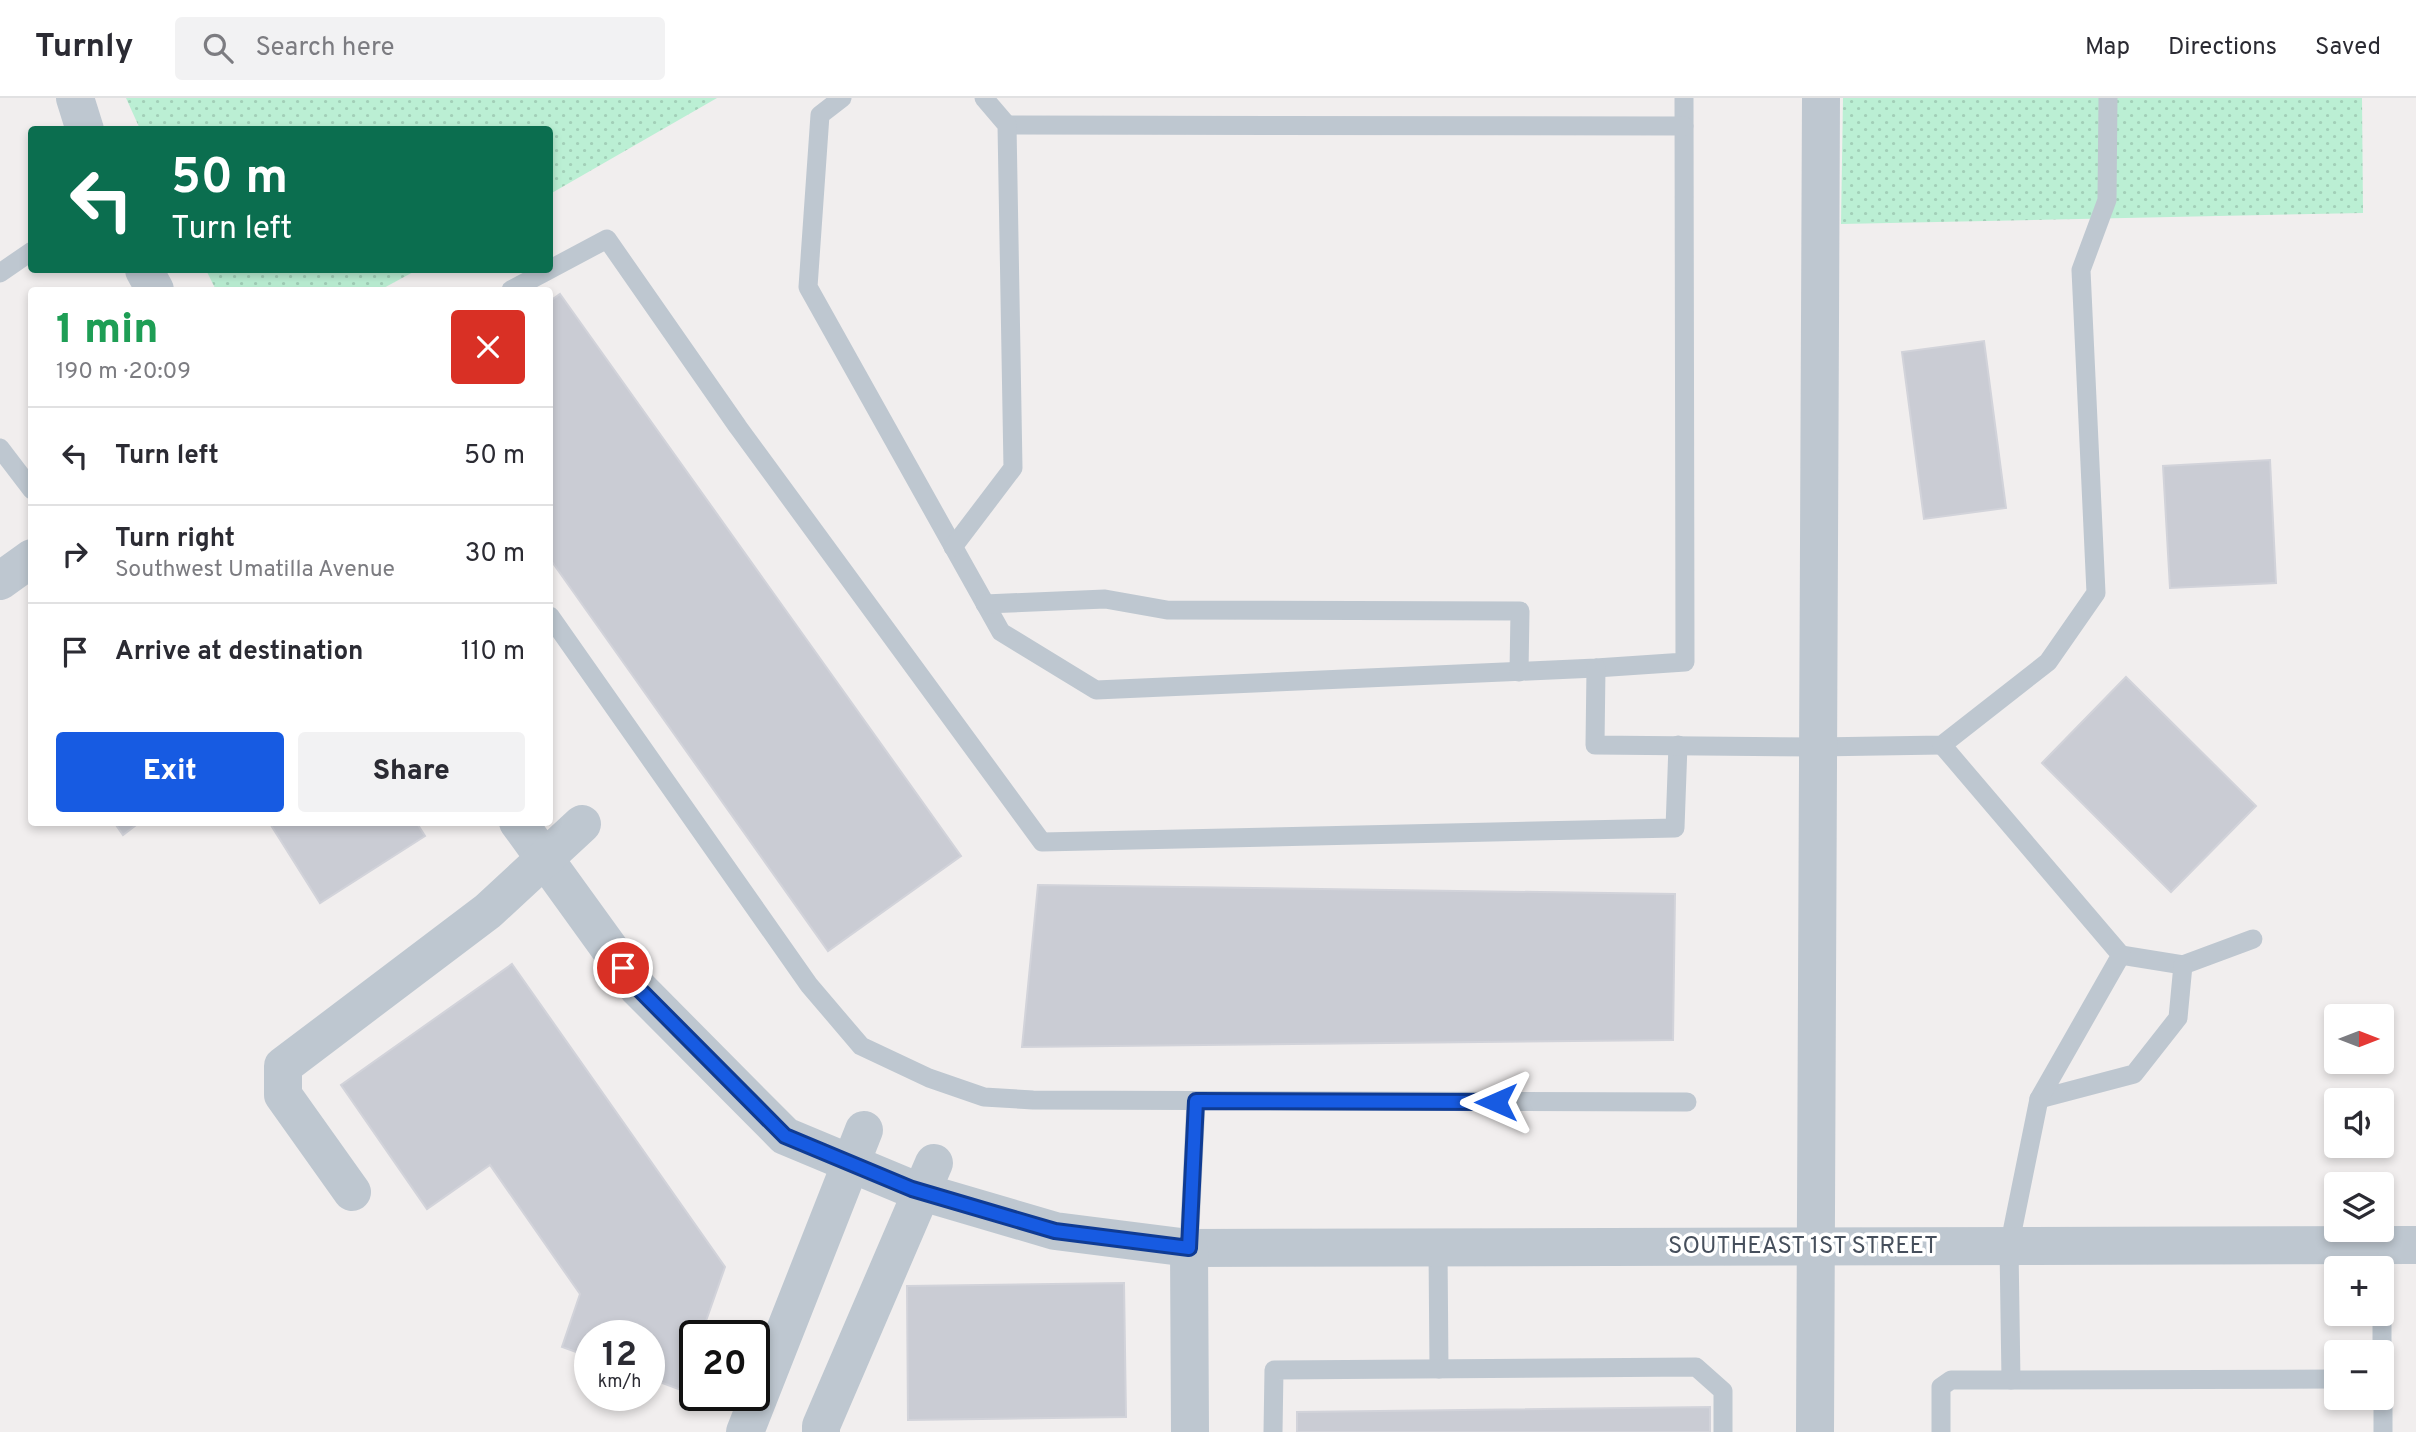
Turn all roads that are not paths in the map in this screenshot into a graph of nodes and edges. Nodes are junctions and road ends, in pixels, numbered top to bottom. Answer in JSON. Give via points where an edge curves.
{"nodes":[{"id":1,"x":75,"y":98,"type":"edge"},
{"id":2,"x":842,"y":98,"type":"edge"},
{"id":3,"x":984,"y":98,"type":"edge"},
{"id":4,"x":1684,"y":98,"type":"edge"},
{"id":5,"x":1821,"y":98,"type":"edge"},
{"id":6,"x":2108,"y":98,"type":"edge"},
{"id":7,"x":1007,"y":125,"type":"junction"},
{"id":8,"x":84,"y":126,"type":"edge"},
{"id":9,"x":1684,"y":126,"type":"junction"},
{"id":10,"x":28,"y":254,"type":"edge"},
{"id":11,"x":553,"y":268,"type":"edge"},
{"id":12,"x":0,"y":273,"type":"edge"},
{"id":13,"x":544,"y":273,"type":"edge"},
{"id":14,"x":518,"y":287,"type":"edge"},
{"id":15,"x":0,"y":448,"type":"edge"},
{"id":16,"x":28,"y":485,"type":"edge"},
{"id":17,"x":953,"y":547,"type":"junction"},
{"id":18,"x":28,"y":561,"type":"edge"},
{"id":19,"x":0,"y":581,"type":"edge"},
{"id":20,"x":985,"y":604,"type":"junction"},
{"id":21,"x":553,"y":619,"type":"edge"},
{"id":22,"x":1596,"y":668,"type":"junction"},
{"id":23,"x":1519,"y":672,"type":"junction"},
{"id":24,"x":1678,"y":745,"type":"junction"},
{"id":25,"x":1942,"y":745,"type":"junction"},
{"id":26,"x":1817,"y":747,"type":"junction"},
{"id":27,"x":582,"y":824,"type":"dead end"},
{"id":28,"x":520,"y":826,"type":"edge"},
{"id":29,"x":2253,"y":939,"type":"dead end"},
{"id":30,"x":2121,"y":954,"type":"junction"},
{"id":31,"x":2183,"y":965,"type":"junction"},
{"id":32,"x":2039,"y":1099,"type":"junction"},
{"id":33,"x":1196,"y":1101,"type":"junction"},
{"id":34,"x":1687,"y":1102,"type":"dead end"},
{"id":35,"x":864,"y":1130,"type":"dead end"},
{"id":36,"x":934,"y":1163,"type":"dead end"},
{"id":37,"x":352,"y":1192,"type":"dead end"},
{"id":38,"x":2399,"y":1245,"type":"edge"},
{"id":39,"x":1815,"y":1247,"type":"junction"},
{"id":40,"x":2010,"y":1247,"type":"junction"},
{"id":41,"x":1189,"y":1248,"type":"junction"},
{"id":42,"x":1438,"y":1248,"type":"junction"},
{"id":43,"x":2387,"y":1340,"type":"edge"},
{"id":44,"x":1438,"y":1369,"type":"junction"},
{"id":45,"x":2324,"y":1378,"type":"edge"},
{"id":46,"x":2011,"y":1380,"type":"junction"},
{"id":47,"x":2382,"y":1410,"type":"edge"},
{"id":48,"x":745,"y":1432,"type":"edge"},
{"id":49,"x":821,"y":1432,"type":"edge"},
{"id":50,"x":1190,"y":1432,"type":"edge"},
{"id":51,"x":1273,"y":1432,"type":"edge"},
{"id":52,"x":1723,"y":1432,"type":"edge"},
{"id":53,"x":1815,"y":1432,"type":"edge"},
{"id":54,"x":1941,"y":1432,"type":"edge"},
{"id":55,"x":2382,"y":1432,"type":"edge"}],
"edges":[{"from":1,"to":8,"type":"street"},
{"from":2,"to":17,"type":"lane","via":[[820,115],[808,287]]},
{"from":3,"to":7,"type":"lane"},
{"from":4,"to":9,"type":"lane"},
{"from":5,"to":26,"type":"street"},
{"from":6,"to":25,"type":"lane","via":[[2107,200],[2081,270],[2096,593],[2048,662]]},
{"from":7,"to":9,"type":"lane"},
{"from":7,"to":17,"type":"lane","via":[[1013,468]]},
{"from":9,"to":22,"type":"lane","via":[[1685,662]]},
{"from":10,"to":12,"type":"lane"},
{"from":11,"to":24,"type":"lane","via":[[607,239],[738,427],[1042,842],[1675,828]]},
{"from":13,"to":14,"type":"lane"},
{"from":15,"to":16,"type":"lane"},
{"from":17,"to":20,"type":"lane"},
{"from":18,"to":19,"type":"street"},
{"from":20,"to":23,"type":"lane","via":[[1001,632],[1096,690]]},
{"from":20,"to":23,"type":"lane","via":[[1105,599],[1167,610],[1520,611]]},
{"from":21,"to":33,"type":"lane","via":[[809,985],[861,1046],[929,1078],[984,1097]]},
{"from":22,"to":23,"type":"lane"},
{"from":22,"to":24,"type":"lane","via":[[1594,745]]},
{"from":24,"to":26,"type":"lane"},
{"from":25,"to":26,"type":"lane"},
{"from":25,"to":30,"type":"lane"},
{"from":26,"to":39,"type":"street"},
{"from":27,"to":37,"type":"street","via":[[488,911],[283,1066],[283,1095]]},
{"from":28,"to":41,"type":"street","name":"SOUTHEAST 1ST STREET","via":[[638,988],[785,1136],[912,1189],[1055,1231]]},
{"from":29,"to":31,"type":"lane"},
{"from":30,"to":31,"type":"lane"},
{"from":30,"to":32,"type":"lane"},
{"from":31,"to":32,"type":"lane","via":[[2178,1017],[2134,1074]]},
{"from":32,"to":40,"type":"lane"},
{"from":33,"to":34,"type":"lane"},
{"from":33,"to":41,"type":"lane"},
{"from":35,"to":48,"type":"street"},
{"from":36,"to":49,"type":"street"},
{"from":38,"to":40,"type":"street","name":"SOUTHEAST 1ST STREET"},
{"from":38,"to":43,"type":"lane"},
{"from":39,"to":40,"type":"street","name":"SOUTHEAST 1ST STREET"},
{"from":39,"to":42,"type":"street","name":"SOUTHEAST 1ST STREET"},
{"from":39,"to":53,"type":"street"},
{"from":40,"to":46,"type":"lane"},
{"from":41,"to":42,"type":"street","name":"SOUTHEAST 1ST STREET"},
{"from":41,"to":50,"type":"street"},
{"from":42,"to":44,"type":"lane"},
{"from":44,"to":51,"type":"lane","via":[[1274,1370]]},
{"from":44,"to":52,"type":"lane","via":[[1696,1367],[1723,1391]]},
{"from":45,"to":46,"type":"lane"},
{"from":46,"to":54,"type":"lane","via":[[1951,1380],[1941,1387]]},
{"from":47,"to":55,"type":"lane"}]}
